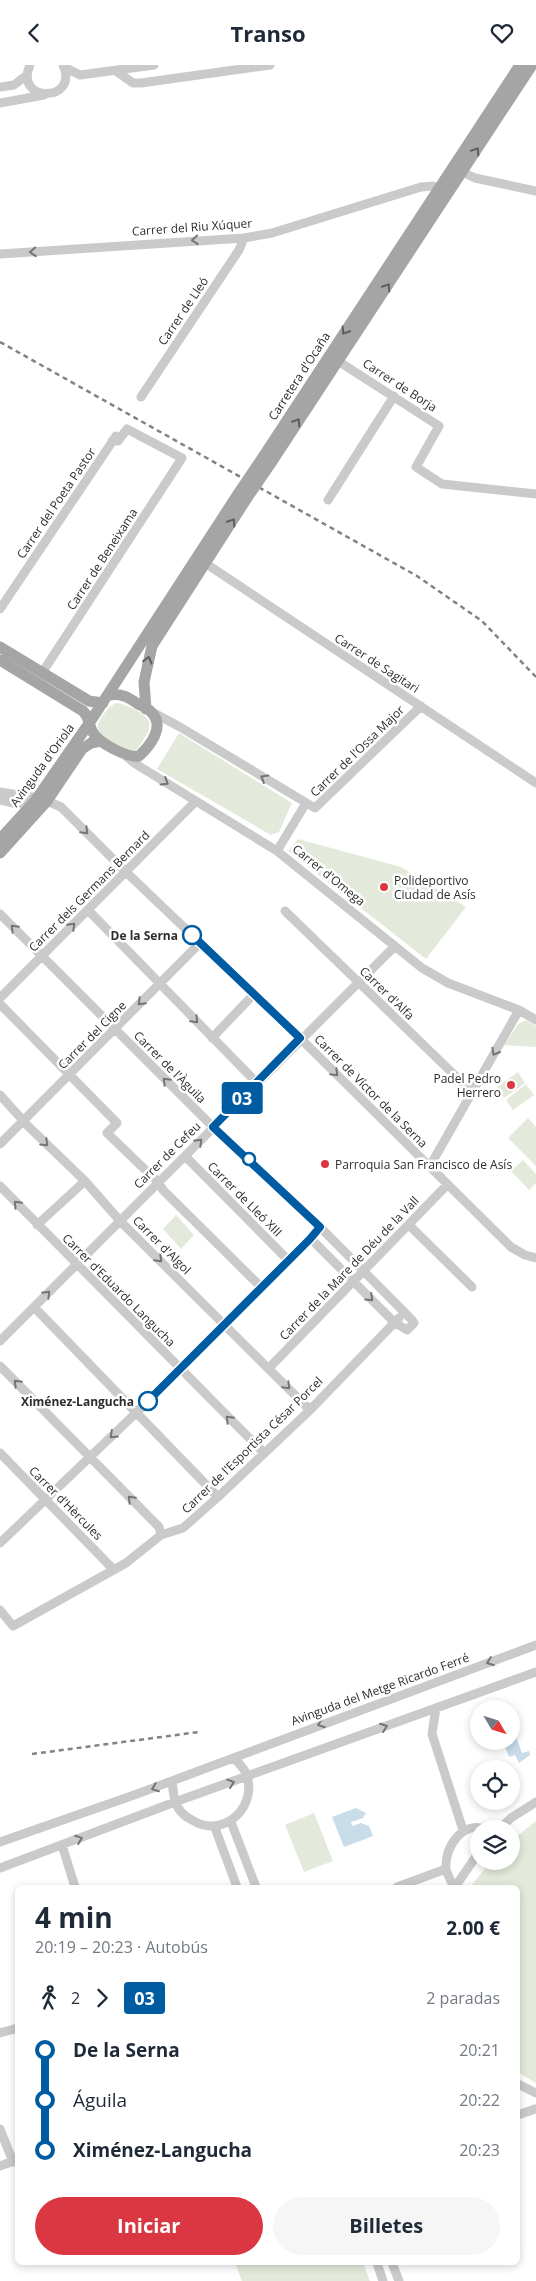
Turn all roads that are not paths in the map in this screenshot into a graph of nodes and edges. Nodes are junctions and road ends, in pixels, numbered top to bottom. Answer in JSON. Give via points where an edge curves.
{"nodes":[{"id":1,"x":30,"y":65,"type":"edge"},
{"id":2,"x":154,"y":65,"type":"edge"},
{"id":3,"x":270,"y":65,"type":"edge"},
{"id":4,"x":520,"y":65,"type":"edge"},
{"id":5,"x":532,"y":65,"type":"edge"},
{"id":6,"x":64,"y":66,"type":"edge"},
{"id":7,"x":116,"y":71,"type":"junction"},
{"id":8,"x":27,"y":75,"type":"junction"},
{"id":9,"x":0,"y":87,"type":"edge"},
{"id":10,"x":46,"y":94,"type":"junction"},
{"id":11,"x":0,"y":103,"type":"edge"},
{"id":12,"x":462,"y":172,"type":"junction"},
{"id":13,"x":438,"y":190,"type":"junction"},
{"id":14,"x":536,"y":191,"type":"edge"},
{"id":15,"x":244,"y":238,"type":"junction"},
{"id":16,"x":0,"y":254,"type":"edge"},
{"id":17,"x":338,"y":361,"type":"junction"},
{"id":18,"x":324,"y":363,"type":"junction"},
{"id":19,"x":394,"y":396,"type":"junction"},
{"id":20,"x":141,"y":397,"type":"dead end"},
{"id":21,"x":114,"y":439,"type":"joint"},
{"id":22,"x":267,"y":460,"type":"junction"},
{"id":23,"x":536,"y":494,"type":"edge"},
{"id":24,"x":243,"y":496,"type":"junction"},
{"id":25,"x":328,"y":500,"type":"dead end"},
{"id":26,"x":205,"y":563,"type":"junction"},
{"id":27,"x":0,"y":609,"type":"edge"},
{"id":28,"x":0,"y":647,"type":"edge"},
{"id":29,"x":0,"y":660,"type":"edge"},
{"id":30,"x":42,"y":673,"type":"junction"},
{"id":31,"x":106,"y":699,"type":"junction"},
{"id":32,"x":421,"y":706,"type":"junction"},
{"id":33,"x":149,"y":710,"type":"junction"},
{"id":34,"x":90,"y":722,"type":"junction"},
{"id":35,"x":101,"y":741,"type":"junction"},
{"id":36,"x":125,"y":755,"type":"junction"},
{"id":37,"x":536,"y":783,"type":"edge"},
{"id":38,"x":0,"y":792,"type":"edge"},
{"id":39,"x":0,"y":800,"type":"edge"},
{"id":40,"x":40,"y":800,"type":"junction"},
{"id":41,"x":196,"y":801,"type":"junction"},
{"id":42,"x":306,"y":803,"type":"junction"},
{"id":43,"x":21,"y":809,"type":"junction"},
{"id":44,"x":0,"y":839,"type":"edge"},
{"id":45,"x":277,"y":851,"type":"junction"},
{"id":46,"x":0,"y":853,"type":"edge"},
{"id":47,"x":126,"y":872,"type":"junction"},
{"id":48,"x":88,"y":910,"type":"junction"},
{"id":49,"x":285,"y":911,"type":"dead end"},
{"id":50,"x":0,"y":914,"type":"edge"},
{"id":51,"x":200,"y":943,"type":"junction"},
{"id":52,"x":395,"y":946,"type":"junction"},
{"id":53,"x":42,"y":956,"type":"junction"},
{"id":54,"x":357,"y":981,"type":"junction"},
{"id":55,"x":160,"y":984,"type":"junction"},
{"id":56,"x":254,"y":994,"type":"junction"},
{"id":57,"x":0,"y":997,"type":"edge"},
{"id":58,"x":0,"y":1004,"type":"edge"},
{"id":59,"x":519,"y":1010,"type":"junction"},
{"id":60,"x":536,"y":1020,"type":"edge"},
{"id":61,"x":114,"y":1029,"type":"junction"},
{"id":62,"x":212,"y":1037,"type":"junction"},
{"id":63,"x":300,"y":1038,"type":"junction"},
{"id":64,"x":70,"y":1075,"type":"junction"},
{"id":65,"x":257,"y":1083,"type":"junction"},
{"id":66,"x":472,"y":1092,"type":"junction"},
{"id":67,"x":0,"y":1095,"type":"edge"},
{"id":68,"x":24,"y":1120,"type":"junction"},
{"id":69,"x":213,"y":1127,"type":"junction"},
{"id":70,"x":0,"y":1144,"type":"edge"},
{"id":71,"x":185,"y":1156,"type":"junction"},
{"id":72,"x":430,"y":1166,"type":"junction"},
{"id":73,"x":85,"y":1181,"type":"junction"},
{"id":74,"x":158,"y":1182,"type":"junction"},
{"id":75,"x":447,"y":1185,"type":"junction"},
{"id":76,"x":0,"y":1187,"type":"edge"},
{"id":77,"x":120,"y":1221,"type":"junction"},
{"id":78,"x":37,"y":1225,"type":"junction"},
{"id":79,"x":409,"y":1225,"type":"junction"},
{"id":80,"x":320,"y":1227,"type":"junction"},
{"id":81,"x":310,"y":1239,"type":"junction"},
{"id":82,"x":536,"y":1258,"type":"edge"},
{"id":83,"x":288,"y":1260,"type":"junction"},
{"id":84,"x":77,"y":1264,"type":"junction"},
{"id":85,"x":363,"y":1271,"type":"junction"},
{"id":86,"x":353,"y":1282,"type":"junction"},
{"id":87,"x":261,"y":1287,"type":"junction"},
{"id":88,"x":472,"y":1287,"type":"dead end"},
{"id":89,"x":34,"y":1307,"type":"junction"},
{"id":90,"x":400,"y":1307,"type":"junction"},
{"id":91,"x":394,"y":1322,"type":"junction"},
{"id":92,"x":225,"y":1323,"type":"junction"},
{"id":93,"x":0,"y":1341,"type":"edge"},
{"id":94,"x":0,"y":1366,"type":"edge"},
{"id":95,"x":269,"y":1368,"type":"junction"},
{"id":96,"x":180,"y":1369,"type":"junction"},
{"id":97,"x":310,"y":1410,"type":"junction"},
{"id":98,"x":137,"y":1412,"type":"junction"},
{"id":99,"x":0,"y":1453,"type":"edge"},
{"id":100,"x":264,"y":1453,"type":"junction"},
{"id":101,"x":89,"y":1457,"type":"junction"},
{"id":102,"x":218,"y":1497,"type":"junction"},
{"id":103,"x":44,"y":1499,"type":"junction"},
{"id":104,"x":161,"y":1535,"type":"junction"},
{"id":105,"x":0,"y":1543,"type":"edge"},
{"id":106,"x":114,"y":1570,"type":"junction"},
{"id":107,"x":0,"y":1610,"type":"edge"},
{"id":108,"x":536,"y":1645,"type":"edge"},
{"id":109,"x":536,"y":1672,"type":"edge"},
{"id":110,"x":436,"y":1708,"type":"junction"},
{"id":111,"x":234,"y":1758,"type":"junction"},
{"id":112,"x":248,"y":1777,"type":"junction"},
{"id":113,"x":172,"y":1781,"type":"junction"},
{"id":114,"x":175,"y":1802,"type":"junction"},
{"id":115,"x":536,"y":1802,"type":"edge"},
{"id":116,"x":509,"y":1820,"type":"edge"},
{"id":117,"x":231,"y":1822,"type":"junction"},
{"id":118,"x":215,"y":1828,"type":"junction"},
{"id":119,"x":470,"y":1829,"type":"edge"},
{"id":120,"x":464,"y":1830,"type":"junction"},
{"id":121,"x":0,"y":1842,"type":"edge"},
{"id":122,"x":62,"y":1845,"type":"junction"},
{"id":123,"x":470,"y":1865,"type":"edge"},
{"id":124,"x":0,"y":1867,"type":"edge"},
{"id":125,"x":446,"y":1869,"type":"junction"},
{"id":126,"x":74,"y":1885,"type":"edge"},
{"id":127,"x":236,"y":1885,"type":"edge"},
{"id":128,"x":255,"y":1885,"type":"edge"},
{"id":129,"x":402,"y":1885,"type":"edge"},
{"id":130,"x":454,"y":1885,"type":"edge"},
{"id":131,"x":456,"y":1885,"type":"edge"},
{"id":132,"x":15,"y":2028,"type":"edge"},
{"id":133,"x":0,"y":2033,"type":"edge"},
{"id":134,"x":520,"y":2085,"type":"edge"},
{"id":135,"x":536,"y":2093,"type":"edge"},
{"id":136,"x":536,"y":2109,"type":"edge"},
{"id":137,"x":520,"y":2114,"type":"edge"},
{"id":138,"x":0,"y":2129,"type":"edge"},
{"id":139,"x":15,"y":2161,"type":"edge"},
{"id":140,"x":0,"y":2166,"type":"edge"},
{"id":141,"x":378,"y":2265,"type":"edge"},
{"id":142,"x":393,"y":2265,"type":"edge"},
{"id":143,"x":384,"y":2281,"type":"edge"},
{"id":144,"x":399,"y":2281,"type":"edge"}],
"edges":[{"from":1,"to":8,"type":"street"},
{"from":2,"to":7,"type":"street"},
{"from":3,"to":7,"type":"street","via":[[141,83],[133,83]]},
{"from":4,"to":13,"type":"main road","name":"Carretera d'Ocaña"},
{"from":12,"to":5,"type":"main road","name":"Carretera d'Ocaña","one_way":true},
{"from":6,"to":7,"type":"street","via":[[80,75]]},
{"from":6,"to":10,"type":"street","via":[[62,86]]},
{"from":8,"to":9,"type":"street","via":[[14,85]]},
{"from":8,"to":10,"type":"street","via":[[32,89]]},
{"from":10,"to":11,"type":"street"},
{"from":12,"to":14,"type":"street","via":[[475,178]]},
{"from":17,"to":12,"type":"main road","name":"Carretera d'Ocaña","one_way":true},
{"from":13,"to":15,"type":"street","name":"Carrer del Riu Xúquer","via":[[433,186],[421,187],[272,233]]},
{"from":13,"to":18,"type":"main road","name":"Carretera d'Ocaña","one_way":true},
{"from":15,"to":16,"type":"street","name":"Carrer del Riu Xúquer","one_way":true},
{"from":15,"to":20,"type":"street","name":"Carrer de Lleó"},
{"from":17,"to":18,"type":"street"},
{"from":17,"to":19,"type":"street","name":"Carrer de Borja"},
{"from":22,"to":17,"type":"main road","name":"Carretera d'Ocaña","one_way":true},
{"from":18,"to":22,"type":"main road","name":"Carretera d'Ocaña"},
{"from":19,"to":23,"type":"street","name":"Carrer de Borja","via":[[439,426],[416,467],[442,484]]},
{"from":19,"to":25,"type":"street"},
{"from":21,"to":27,"type":"street","name":"Carrer del Poeta Pastor"},
{"from":21,"to":30,"type":"street","name":"Carrer de Beneixama","via":[[118,441],[127,429],[182,459]]},
{"from":22,"to":24,"type":"main road","name":"Carretera d'Ocaña","bridge":true},
{"from":26,"to":24,"type":"main road","name":"Carretera d'Ocaña","one_way":true},
{"from":24,"to":31,"type":"main road","name":"Carretera d'Ocaña"},
{"from":26,"to":32,"type":"street","name":"Carrer de Sagitari"},
{"from":33,"to":26,"type":"main road","name":"Carretera d'Ocaña","one_way":true,"via":[[144,682],[152,646]]},
{"from":28,"to":30,"type":"main road"},
{"from":29,"to":34,"type":"main road","name":"Carrer d'Omega","via":[[83,711]]},
{"from":30,"to":31,"type":"main road","via":[[89,701]]},
{"from":31,"to":33,"type":"main road","via":[[124,695]]},
{"from":31,"to":34,"type":"main road","name":"Avinguda d'Oriola"},
{"from":32,"to":37,"type":"street","name":"Carrer de Sagitari"},
{"from":32,"to":42,"type":"street","name":"Carrer de l'Ossa Major","via":[[315,808]]},
{"from":33,"to":36,"type":"main road","via":[[157,723],[151,743],[139,756]]},
{"from":42,"to":33,"type":"street","one_way":true},
{"from":34,"to":35,"type":"main road","name":"Carrer d'Omega","via":[[92,731]]},
{"from":34,"to":40,"type":"main road","name":"Avinguda d'Oriola"},
{"from":35,"to":36,"type":"main road","name":"Carrer d'Omega"},
{"from":35,"to":40,"type":"main road","name":"Avinguda d'Oriola","via":[[82,749]]},
{"from":36,"to":41,"type":"street","name":"Carrer d'Omega","one_way":true},
{"from":38,"to":40,"type":"street"},
{"from":39,"to":43,"type":"street"},
{"from":40,"to":43,"type":"main road","name":"Avinguda d'Oriola"},
{"from":40,"to":46,"type":"main road","name":"Avinguda d'Oriola"},
{"from":40,"to":47,"type":"street","name":"Carrer de Víctor de la Serna","one_way":true,"via":[[61,807]]},
{"from":41,"to":45,"type":"street","name":"Carrer d'Omega"},
{"from":41,"to":47,"type":"street","name":"Carrer dels Germans Bernard"},
{"from":42,"to":45,"type":"street","name":"Carrer de l'Ossa Major"},
{"from":43,"to":44,"type":"main road","name":"Avinguda d'Oriola"},
{"from":45,"to":52,"type":"street","name":"Carrer d'Omega"},
{"from":47,"to":48,"type":"street","name":"Carrer dels Germans Bernard"},
{"from":47,"to":51,"type":"street","name":"Carrer de Víctor de la Serna"},
{"from":53,"to":48,"type":"street","name":"Carrer dels Germans Bernard","one_way":true},
{"from":48,"to":55,"type":"street"},
{"from":49,"to":54,"type":"street","name":"Carrer d'Alfa"},
{"from":53,"to":50,"type":"street","name":"Carrer de l'Àguila","one_way":true},
{"from":51,"to":55,"type":"street","name":"Carrer del Cigne"},
{"from":51,"to":56,"type":"street","name":"Carrer de Víctor de la Serna"},
{"from":52,"to":54,"type":"street","name":"Carrer de Cefeu"},
{"from":52,"to":59,"type":"street","name":"Carrer d'Omega","via":[[422,968],[448,983]]},
{"from":53,"to":57,"type":"street","name":"Carrer dels Germans Bernard"},
{"from":53,"to":61,"type":"street","name":"Carrer de l'Àguila"},
{"from":54,"to":63,"type":"street","name":"Carrer de Cefeu"},
{"from":54,"to":66,"type":"street","name":"Carrer d'Alfa"},
{"from":55,"to":61,"type":"street","name":"Carrer del Cigne","one_way":true},
{"from":55,"to":62,"type":"street","one_way":true},
{"from":56,"to":62,"type":"street"},
{"from":56,"to":63,"type":"street","name":"Carrer de Víctor de la Serna"},
{"from":58,"to":64,"type":"street"},
{"from":59,"to":60,"type":"street","name":"Carrer d'Omega"},
{"from":59,"to":66,"type":"street","one_way":true},
{"from":61,"to":64,"type":"street","name":"Carrer del Cigne"},
{"from":69,"to":61,"type":"street","name":"Carrer de l'Àguila","one_way":true},
{"from":62,"to":65,"type":"street"},
{"from":63,"to":65,"type":"street","name":"Carrer de Cefeu"},
{"from":63,"to":72,"type":"street","name":"Carrer de Víctor de la Serna","one_way":true},
{"from":64,"to":68,"type":"street","name":"Carrer del Cigne"},
{"from":64,"to":74,"type":"street","via":[[117,1123],[107,1133]]},
{"from":65,"to":69,"type":"street","name":"Carrer de Cefeu"},
{"from":66,"to":72,"type":"street"},
{"from":67,"to":68,"type":"street","name":"Carrer d'Algol"},
{"from":68,"to":70,"type":"street","name":"Carrer del Cigne"},
{"from":68,"to":73,"type":"street","name":"Carrer d'Algol","one_way":true},
{"from":71,"to":69,"type":"street","name":"Carrer de Cefeu","one_way":true},
{"from":69,"to":80,"type":"street","name":"Carrer de l'Àguila"},
{"from":71,"to":74,"type":"street","name":"Carrer de Cefeu"},
{"from":71,"to":83,"type":"street","name":"Carrer de Lleó XIII"},
{"from":72,"to":75,"type":"street","name":"Carrer de Víctor de la Serna"},
{"from":73,"to":77,"type":"street","name":"Carrer d'Algol"},
{"from":73,"to":78,"type":"street"},
{"from":74,"to":77,"type":"street","name":"Carrer de Cefeu"},
{"from":74,"to":87,"type":"street"},
{"from":75,"to":79,"type":"street","name":"Carrer de la Mare de Déu de la Vall"},
{"from":75,"to":82,"type":"street","name":"Carrer de Víctor de la Serna","via":[[511,1247]]},
{"from":78,"to":76,"type":"street","name":"Carrer d'Eduardo Langucha","one_way":true},
{"from":77,"to":84,"type":"street","name":"Carrer de Cefeu"},
{"from":77,"to":92,"type":"street","name":"Carrer d'Algol","one_way":true},
{"from":78,"to":84,"type":"street","name":"Carrer d'Eduardo Langucha"},
{"from":79,"to":85,"type":"street","name":"Carrer de la Mare de Déu de la Vall"},
{"from":79,"to":88,"type":"street"},
{"from":80,"to":81,"type":"street"},
{"from":80,"to":85,"type":"street","name":"Carrer de l'Àguila"},
{"from":81,"to":83,"type":"street"},
{"from":81,"to":86,"type":"street"},
{"from":83,"to":87,"type":"street"},
{"from":89,"to":84,"type":"street","name":"Carrer de Cefeu","one_way":true},
{"from":84,"to":96,"type":"street","name":"Carrer d'Eduardo Langucha"},
{"from":85,"to":86,"type":"street","name":"Carrer de la Mare de Déu de la Vall"},
{"from":85,"to":90,"type":"street","name":"Carrer de l'Àguila"},
{"from":86,"to":91,"type":"street","one_way":true},
{"from":86,"to":95,"type":"street","name":"Carrer de la Mare de Déu de la Vall"},
{"from":87,"to":92,"type":"street"},
{"from":89,"to":93,"type":"street","name":"Carrer de Cefeu"},
{"from":89,"to":98,"type":"street"},
{"from":90,"to":91,"type":"street","name":"Carrer de l'Esportista César Porcel","via":[[401,1314]]},
{"from":90,"to":91,"type":"street","name":"Carrer de l'Àguila","via":[[414,1323],[407,1330]]},
{"from":91,"to":97,"type":"street","name":"Carrer de l'Esportista César Porcel"},
{"from":92,"to":95,"type":"street","name":"Carrer d'Algol"},
{"from":92,"to":96,"type":"street"},
{"from":101,"to":94,"type":"street","one_way":true},
{"from":95,"to":97,"type":"street","name":"Carrer d'Algol","one_way":true},
{"from":96,"to":98,"type":"street"},
{"from":100,"to":96,"type":"street","name":"Carrer d'Eduardo Langucha","one_way":true},
{"from":97,"to":100,"type":"street","name":"Carrer de l'Esportista César Porcel"},
{"from":98,"to":101,"type":"street","one_way":true},
{"from":98,"to":102,"type":"street"},
{"from":99,"to":103,"type":"street","name":"Carrer d'Hèrcules"},
{"from":100,"to":102,"type":"street","name":"Carrer de l'Esportista César Porcel"},
{"from":101,"to":103,"type":"street"},
{"from":104,"to":101,"type":"street","one_way":true,"via":[[159,1527]]},
{"from":102,"to":104,"type":"street","name":"Carrer de l'Esportista César Porcel","via":[[183,1528]]},
{"from":103,"to":105,"type":"street"},
{"from":103,"to":106,"type":"street","name":"Carrer d'Hèrcules"},
{"from":104,"to":106,"type":"street","name":"Carrer de l'Esportista César Porcel"},
{"from":106,"to":107,"type":"street","name":"Carrer de l'Esportista César Porcel","via":[[13,1627]]},
{"from":108,"to":111,"type":"street","name":"Avinguda del Metge Ricardo Ferré","one_way":true},
{"from":109,"to":110,"type":"street"},
{"from":112,"to":110,"type":"street","one_way":true},
{"from":110,"to":120,"type":"street","via":[[432,1735]]},
{"from":111,"to":112,"type":"street"},
{"from":111,"to":113,"type":"street","name":"Avinguda del Metge Ricardo Ferré"},
{"from":114,"to":112,"type":"street","one_way":true},
{"from":112,"to":117,"type":"street","via":[[248,1796]]},
{"from":113,"to":114,"type":"street"},
{"from":113,"to":121,"type":"street","name":"Avinguda del Metge Ricardo Ferré","one_way":true},
{"from":114,"to":118,"type":"street","via":[[183,1815],[200,1825]]},
{"from":122,"to":114,"type":"street","one_way":true},
{"from":115,"to":116,"type":"street"},
{"from":117,"to":118,"type":"street"},
{"from":117,"to":128,"type":"street"},
{"from":118,"to":127,"type":"street"},
{"from":119,"to":120,"type":"street"},
{"from":120,"to":125,"type":"street","via":[[452,1843]]},
{"from":122,"to":124,"type":"street"},
{"from":122,"to":126,"type":"street"},
{"from":123,"to":131,"type":"street"},
{"from":125,"to":129,"type":"street"},
{"from":125,"to":130,"type":"street"},
{"from":132,"to":133,"type":"street"},
{"from":134,"to":135,"type":"street"},
{"from":135,"to":136,"type":"street"},
{"from":136,"to":137,"type":"street"},
{"from":138,"to":139,"type":"street"},
{"from":139,"to":140,"type":"street"},
{"from":141,"to":143,"type":"street"},
{"from":142,"to":144,"type":"street"}]}
